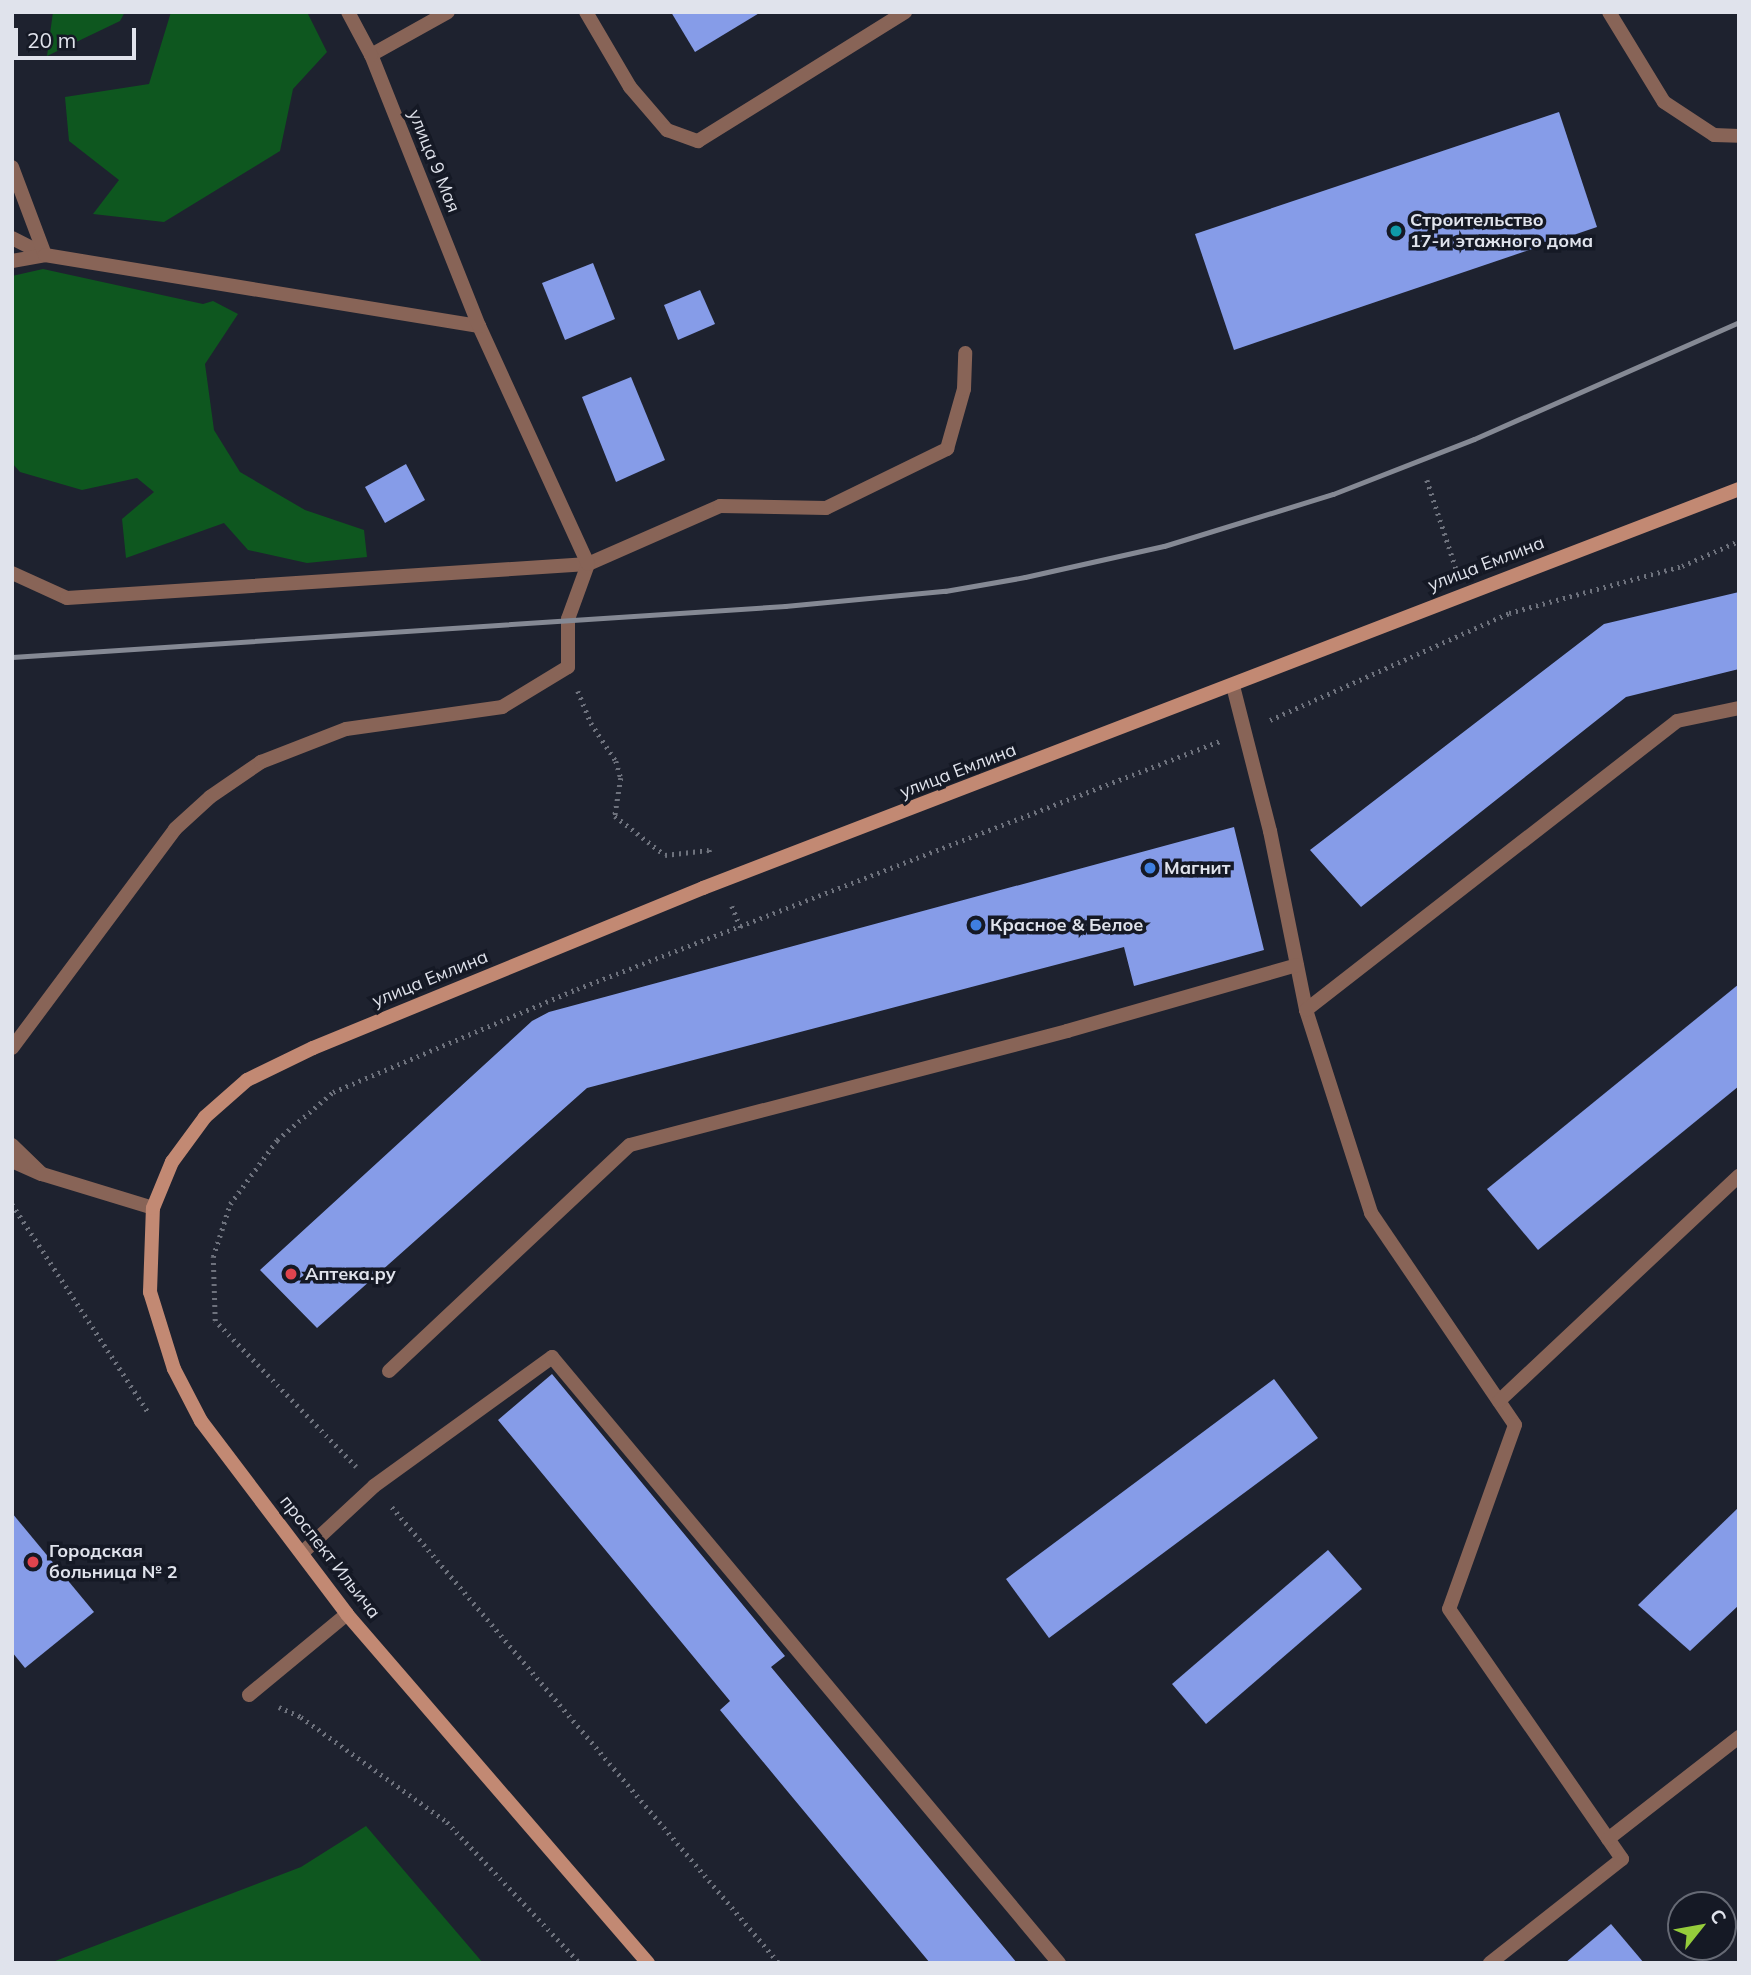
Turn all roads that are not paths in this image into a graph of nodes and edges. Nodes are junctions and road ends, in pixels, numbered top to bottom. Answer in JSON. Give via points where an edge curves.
{"nodes":[{"id":1,"x":348,"y":12,"type":"edge"},
{"id":2,"x":447,"y":12,"type":"edge"},
{"id":3,"x":586,"y":12,"type":"edge"},
{"id":4,"x":905,"y":12,"type":"edge"},
{"id":5,"x":1609,"y":12,"type":"edge"},
{"id":6,"x":371,"y":55,"type":"junction"},
{"id":7,"x":1739,"y":136,"type":"edge"},
{"id":8,"x":12,"y":166,"type":"edge"},
{"id":9,"x":12,"y":237,"type":"edge"},
{"id":10,"x":45,"y":255,"type":"junction"},
{"id":11,"x":12,"y":261,"type":"edge"},
{"id":12,"x":479,"y":326,"type":"junction"},
{"id":13,"x":965,"y":353,"type":"dead end"},
{"id":14,"x":1739,"y":489,"type":"edge"},
{"id":15,"x":588,"y":564,"type":"junction"},
{"id":16,"x":12,"y":573,"type":"edge"},
{"id":17,"x":1233,"y":686,"type":"junction"},
{"id":18,"x":1739,"y":708,"type":"edge"},
{"id":19,"x":1297,"y":965,"type":"junction"},
{"id":20,"x":1306,"y":1010,"type":"junction"},
{"id":21,"x":12,"y":1048,"type":"edge"},
{"id":22,"x":205,"y":1117,"type":"joint"},
{"id":23,"x":12,"y":1145,"type":"edge"},
{"id":24,"x":12,"y":1161,"type":"edge"},
{"id":25,"x":42,"y":1174,"type":"junction"},
{"id":26,"x":1739,"y":1176,"type":"edge"},
{"id":27,"x":153,"y":1208,"type":"junction"},
{"id":28,"x":389,"y":1371,"type":"dead end"},
{"id":29,"x":1499,"y":1401,"type":"junction"},
{"id":30,"x":302,"y":1553,"type":"junction"},
{"id":31,"x":347,"y":1614,"type":"junction"},
{"id":32,"x":249,"y":1695,"type":"road end"},
{"id":33,"x":1739,"y":1737,"type":"edge"},
{"id":34,"x":1608,"y":1839,"type":"junction"},
{"id":35,"x":648,"y":1963,"type":"edge"},
{"id":36,"x":1059,"y":1963,"type":"edge"},
{"id":37,"x":1490,"y":1963,"type":"edge"}],
"edges":[{"from":1,"to":6,"type":"street","name":"улица 9 Мая"},
{"from":2,"to":6,"type":"street"},
{"from":3,"to":4,"type":"street","via":[[630,87],[667,130],[698,141]]},
{"from":5,"to":7,"type":"street","via":[[1664,102],[1714,135]]},
{"from":6,"to":12,"type":"street","name":"улица 9 Мая"},
{"from":8,"to":10,"type":"street"},
{"from":9,"to":10,"type":"street"},
{"from":10,"to":11,"type":"street"},
{"from":10,"to":12,"type":"street"},
{"from":12,"to":15,"type":"street","name":"улица 9 Мая"},
{"from":13,"to":15,"type":"street","via":[[964,389],[947,449],[826,508],[720,506]]},
{"from":14,"to":17,"type":"street","name":"улица Емлина"},
{"from":15,"to":16,"type":"street","via":[[67,598]]},
{"from":15,"to":21,"type":"street","via":[[568,619],[568,667],[502,707],[346,729],[261,762],[210,797],[175,829]]},
{"from":17,"to":19,"type":"street"},
{"from":17,"to":22,"type":"street","name":"улица Емлина","via":[[703,888],[313,1048],[247,1080]]},
{"from":18,"to":20,"type":"street","via":[[1677,721]]},
{"from":19,"to":20,"type":"street"},
{"from":19,"to":28,"type":"street","via":[[630,1145]]},
{"from":20,"to":29,"type":"street","via":[[1371,1213]]},
{"from":22,"to":27,"type":"street","name":"проспект Ильича","via":[[172,1162]]},
{"from":23,"to":25,"type":"street"},
{"from":24,"to":25,"type":"street"},
{"from":25,"to":27,"type":"street"},
{"from":26,"to":29,"type":"street"},
{"from":27,"to":30,"type":"street","name":"проспект Ильича","via":[[150,1292],[174,1369],[201,1421]]},
{"from":29,"to":34,"type":"street","via":[[1516,1425],[1449,1609]]},
{"from":30,"to":31,"type":"street","name":"проспект Ильича"},
{"from":30,"to":36,"type":"street","via":[[374,1486],[552,1357]]},
{"from":31,"to":32,"type":"street"},
{"from":31,"to":35,"type":"street","name":"проспект Ильича"},
{"from":33,"to":34,"type":"street"},
{"from":34,"to":37,"type":"street","via":[[1622,1859]]}]}
